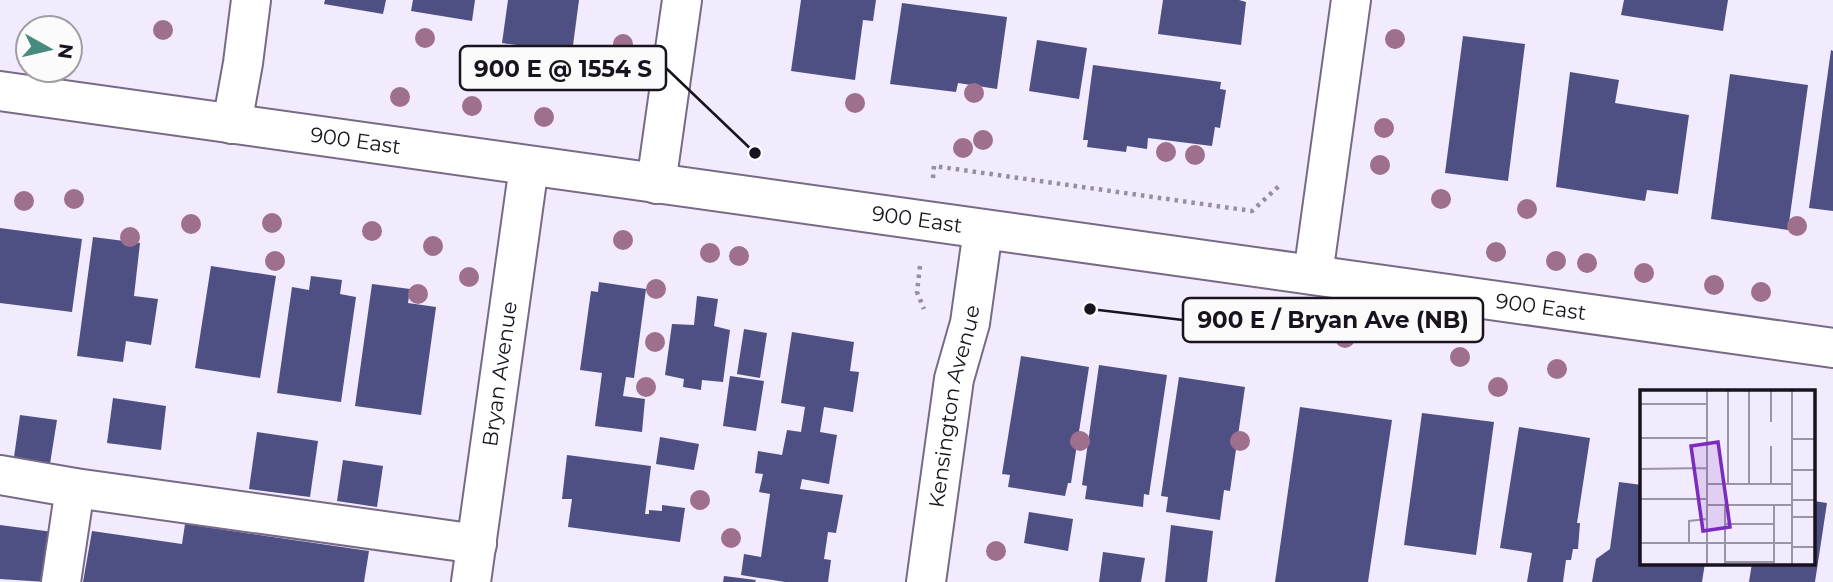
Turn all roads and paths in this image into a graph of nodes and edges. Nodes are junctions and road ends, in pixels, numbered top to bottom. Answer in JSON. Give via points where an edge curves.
{"nodes":[{"id":1,"x":251,"y":0,"type":"edge"},
{"id":2,"x":681,"y":0,"type":"edge"},
{"id":3,"x":1351,"y":0,"type":"edge"},
{"id":4,"x":0,"y":91,"type":"edge"},
{"id":5,"x":232,"y":124,"type":"junction"},
{"id":6,"x":529,"y":166,"type":"junction"},
{"id":7,"x":934,"y":166,"type":"dead end"},
{"id":8,"x":656,"y":184,"type":"junction"},
{"id":9,"x":1252,"y":211,"type":"dead end"},
{"id":10,"x":983,"y":230,"type":"junction"},
{"id":11,"x":920,"y":268,"type":"dead end"},
{"id":12,"x":1313,"y":275,"type":"junction"},
{"id":13,"x":917,"y":292,"type":"dead end"},
{"id":14,"x":1833,"y":348,"type":"edge"},
{"id":15,"x":0,"y":475,"type":"edge"},
{"id":16,"x":75,"y":488,"type":"junction"},
{"id":17,"x":477,"y":544,"type":"junction"},
{"id":18,"x":61,"y":582,"type":"edge"},
{"id":19,"x":471,"y":582,"type":"edge"},
{"id":20,"x":926,"y":582,"type":"edge"}],
"edges":[{"from":1,"to":5,"type":"street"},
{"from":2,"to":8,"type":"street"},
{"from":3,"to":12,"type":"street"},
{"from":4,"to":5,"type":"street","name":"900 East"},
{"from":5,"to":6,"type":"street","name":"900 East"},
{"from":6,"to":8,"type":"street","name":"900 East"},
{"from":6,"to":17,"type":"street","name":"Bryan Avenue"},
{"from":7,"to":9,"type":"path"},
{"from":8,"to":10,"type":"street","name":"900 East"},
{"from":10,"to":12,"type":"street","name":"900 East"},
{"from":10,"to":20,"type":"street","name":"Kensington Avenue","via":[[970,323],[954,379]]},
{"from":11,"to":13,"type":"path"},
{"from":12,"to":14,"type":"street","name":"900 East"},
{"from":15,"to":16,"type":"street"},
{"from":16,"to":17,"type":"street"},
{"from":16,"to":18,"type":"street"},
{"from":17,"to":19,"type":"street","name":"Bryan Avenue"}]}
